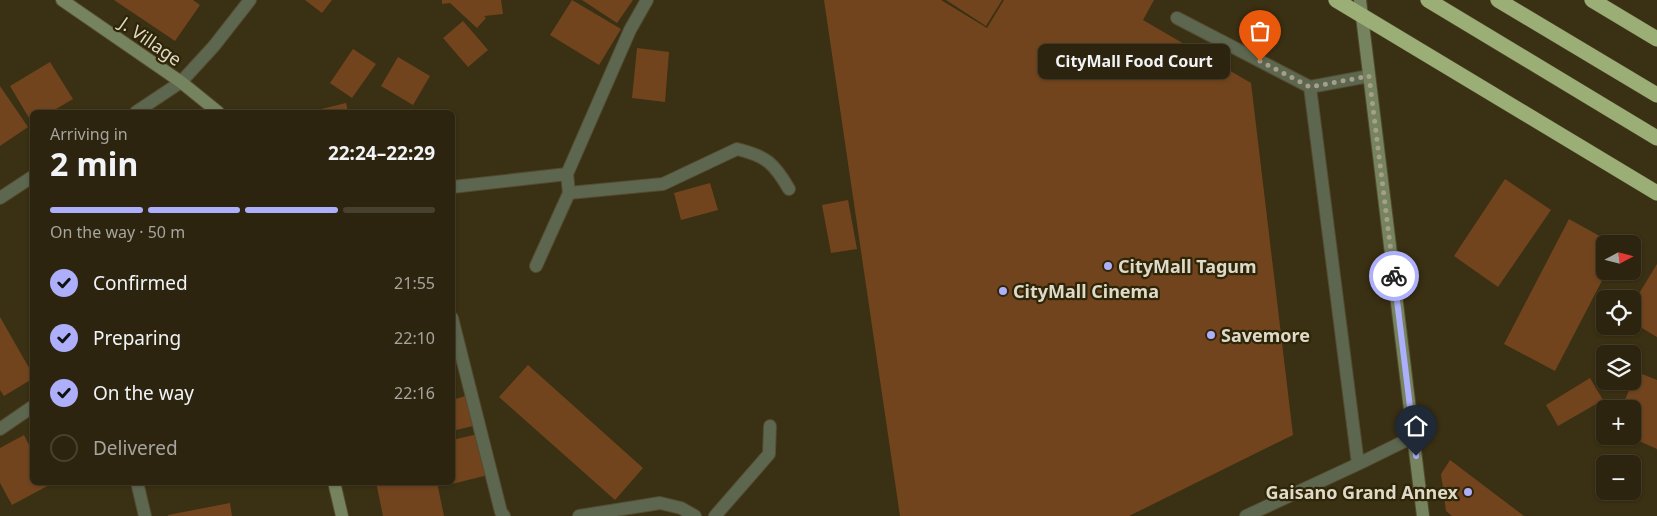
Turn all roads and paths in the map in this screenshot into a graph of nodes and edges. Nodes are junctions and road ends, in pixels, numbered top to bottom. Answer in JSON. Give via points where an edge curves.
{"nodes":[{"id":1,"x":62,"y":0,"type":"edge"},
{"id":2,"x":250,"y":0,"type":"edge"},
{"id":3,"x":647,"y":0,"type":"edge"},
{"id":4,"x":1336,"y":0,"type":"edge"},
{"id":5,"x":1360,"y":0,"type":"edge"},
{"id":6,"x":1428,"y":0,"type":"edge"},
{"id":7,"x":1498,"y":0,"type":"edge"},
{"id":8,"x":1592,"y":0,"type":"edge"},
{"id":9,"x":1362,"y":16,"type":"junction"},
{"id":10,"x":1177,"y":18,"type":"dead end"},
{"id":11,"x":1657,"y":39,"type":"edge"},
{"id":12,"x":1369,"y":76,"type":"junction"},
{"id":13,"x":180,"y":82,"type":"junction"},
{"id":14,"x":1310,"y":87,"type":"junction"},
{"id":15,"x":1657,"y":95,"type":"edge"},
{"id":16,"x":139,"y":110,"type":"edge"},
{"id":17,"x":215,"y":110,"type":"edge"},
{"id":18,"x":1657,"y":138,"type":"edge"},
{"id":19,"x":567,"y":174,"type":"junction"},
{"id":20,"x":30,"y":178,"type":"edge"},
{"id":21,"x":455,"y":187,"type":"edge"},
{"id":22,"x":789,"y":189,"type":"dead end"},
{"id":23,"x":569,"y":193,"type":"junction"},
{"id":24,"x":1657,"y":193,"type":"edge"},
{"id":25,"x":0,"y":198,"type":"edge"},
{"id":26,"x":536,"y":266,"type":"dead end"},
{"id":27,"x":455,"y":330,"type":"edge"},
{"id":28,"x":30,"y":408,"type":"edge"},
{"id":29,"x":770,"y":426,"type":"dead end"},
{"id":30,"x":0,"y":429,"type":"edge"},
{"id":31,"x":1413,"y":437,"type":"junction"},
{"id":32,"x":1358,"y":464,"type":"junction"},
{"id":33,"x":137,"y":485,"type":"edge"},
{"id":34,"x":335,"y":485,"type":"edge"},
{"id":35,"x":145,"y":516,"type":"edge"},
{"id":36,"x":342,"y":516,"type":"edge"},
{"id":37,"x":504,"y":516,"type":"edge"},
{"id":38,"x":579,"y":516,"type":"edge"},
{"id":39,"x":695,"y":516,"type":"edge"},
{"id":40,"x":716,"y":516,"type":"edge"},
{"id":41,"x":1246,"y":516,"type":"edge"},
{"id":42,"x":1423,"y":516,"type":"edge"}],
"edges":[{"from":1,"to":13,"type":"street","name":"J. Village"},
{"from":2,"to":13,"type":"street"},
{"from":3,"to":19,"type":"street","via":[[630,30]]},
{"from":4,"to":9,"type":"highway"},
{"from":5,"to":9,"type":"street"},
{"from":6,"to":18,"type":"highway"},
{"from":7,"to":15,"type":"highway"},
{"from":8,"to":11,"type":"highway"},
{"from":9,"to":12,"type":"street"},
{"from":9,"to":24,"type":"highway"},
{"from":10,"to":14,"type":"street"},
{"from":12,"to":14,"type":"street"},
{"from":12,"to":31,"type":"street"},
{"from":13,"to":16,"type":"street"},
{"from":13,"to":17,"type":"street","name":"J. Village"},
{"from":14,"to":32,"type":"street"},
{"from":19,"to":21,"type":"street"},
{"from":19,"to":23,"type":"street"},
{"from":20,"to":25,"type":"street"},
{"from":22,"to":23,"type":"street","via":[[780,174],[762,156],[737,150],[663,184]]},
{"from":23,"to":26,"type":"street"},
{"from":27,"to":37,"type":"street"},
{"from":28,"to":30,"type":"street"},
{"from":29,"to":40,"type":"street","via":[[769,454]]},
{"from":31,"to":32,"type":"street"},
{"from":31,"to":42,"type":"street"},
{"from":32,"to":41,"type":"street"},
{"from":33,"to":35,"type":"street"},
{"from":34,"to":36,"type":"street"},
{"from":38,"to":39,"type":"street","via":[[660,503],[681,508]]}]}
